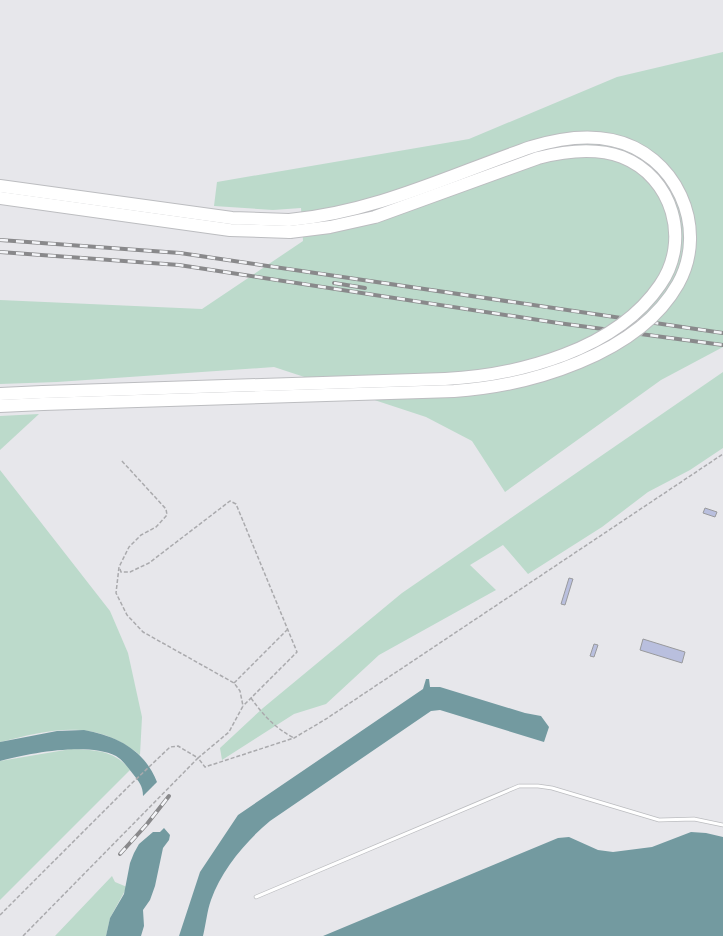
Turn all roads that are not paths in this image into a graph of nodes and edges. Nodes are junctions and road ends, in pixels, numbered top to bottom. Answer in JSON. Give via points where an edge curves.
{"nodes":[{"id":1,"x":0,"y":186,"type":"edge"},
{"id":2,"x":0,"y":198,"type":"edge"},
{"id":3,"x":290,"y":226,"type":"junction"},
{"id":4,"x":0,"y":394,"type":"edge"},
{"id":5,"x":43,"y":398,"type":"junction"},
{"id":6,"x":0,"y":406,"type":"edge"},
{"id":7,"x":723,"y":825,"type":"edge"},
{"id":8,"x":256,"y":897,"type":"dead end"}],
"edges":[{"from":1,"to":3,"type":"highway"},
{"from":2,"to":3,"type":"highway","via":[[230,230]]},
{"from":3,"to":5,"type":"highway","bridge":true,"via":[[368,206],[531,147],[558,140],[594,138],[630,145],[646,154],[666,172],[685,204],[690,241],[685,267],[678,284],[649,319],[627,336],[594,354],[531,378],[491,387],[454,391]]},
{"from":4,"to":5,"type":"highway"},
{"from":5,"to":6,"type":"highway"},
{"from":7,"to":8,"type":"lane","via":[[694,819],[659,820],[552,788],[519,786]]}]}
